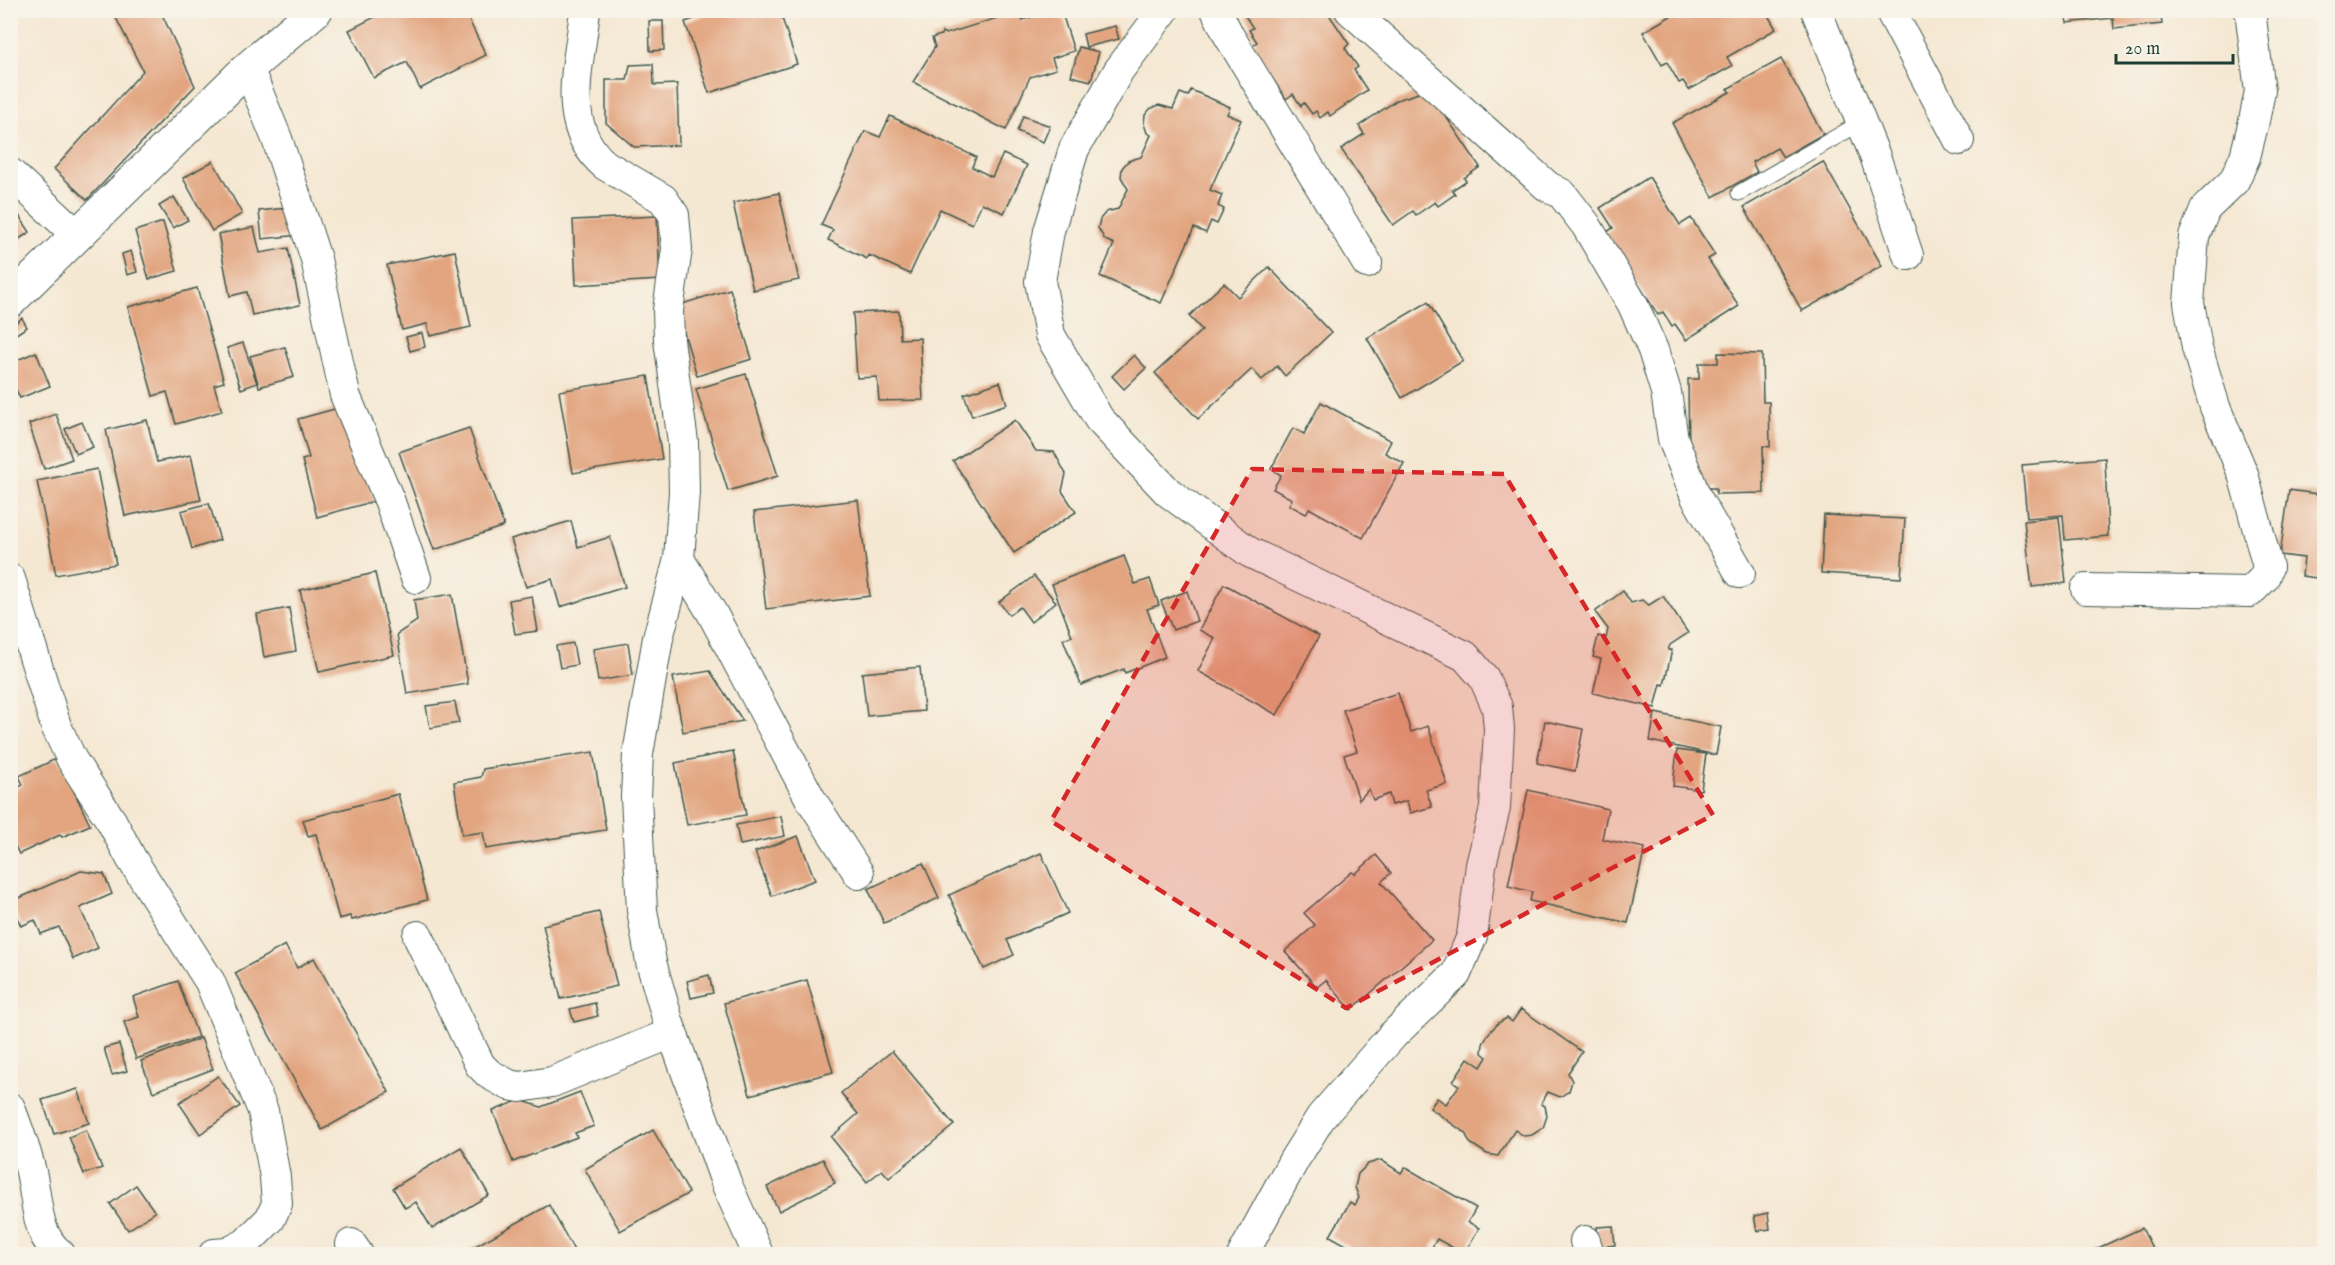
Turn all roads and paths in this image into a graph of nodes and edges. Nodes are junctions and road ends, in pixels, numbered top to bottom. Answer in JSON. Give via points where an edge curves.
{"nodes":[{"id":1,"x":316,"y":10,"type":"edge"},
{"id":2,"x":585,"y":10,"type":"edge"},
{"id":3,"x":1164,"y":10,"type":"edge"},
{"id":4,"x":1216,"y":10,"type":"edge"},
{"id":5,"x":1350,"y":10,"type":"edge"},
{"id":6,"x":1816,"y":10,"type":"edge"},
{"id":7,"x":1890,"y":10,"type":"edge"},
{"id":8,"x":2250,"y":10,"type":"edge"},
{"id":9,"x":248,"y":68,"type":"junction"},
{"id":10,"x":1862,"y":122,"type":"junction"},
{"id":11,"x":1959,"y":140,"type":"dead end"},
{"id":12,"x":10,"y":173,"type":"edge"},
{"id":13,"x":1739,"y":193,"type":"dead end"},
{"id":14,"x":78,"y":236,"type":"junction"},
{"id":15,"x":1908,"y":255,"type":"dead end"},
{"id":16,"x":1367,"y":263,"type":"dead end"},
{"id":17,"x":10,"y":301,"type":"edge"},
{"id":18,"x":679,"y":559,"type":"junction"},
{"id":19,"x":1740,"y":573,"type":"dead end"},
{"id":20,"x":416,"y":578,"type":"dead end"},
{"id":21,"x":10,"y":579,"type":"edge"},
{"id":22,"x":2086,"y":589,"type":"dead end"},
{"id":23,"x":859,"y":874,"type":"dead end"},
{"id":24,"x":417,"y":936,"type":"dead end"},
{"id":25,"x":672,"y":1033,"type":"junction"},
{"id":26,"x":10,"y":1108,"type":"edge"},
{"id":27,"x":60,"y":1254,"type":"edge"},
{"id":28,"x":214,"y":1254,"type":"edge"},
{"id":29,"x":758,"y":1254,"type":"edge"},
{"id":30,"x":1243,"y":1254,"type":"edge"}],
"edges":[{"from":1,"to":9,"type":"street"},
{"from":2,"to":18,"type":"street","via":[[575,96],[575,115],[583,138],[598,159],[663,200],[674,215],[678,249],[668,310],[683,441]]},
{"from":3,"to":30,"type":"street","via":[[1119,70],[1074,149],[1049,231],[1040,281],[1050,335],[1099,418],[1168,492],[1249,552],[1465,656],[1484,678],[1497,707],[1499,729],[1495,808],[1481,865],[1472,936],[1456,974],[1393,1035],[1321,1117]]},
{"from":4,"to":16,"type":"street"},
{"from":5,"to":19,"type":"street","via":[[1547,186],[1562,194],[1586,225],[1633,305],[1653,350],[1666,392],[1673,440],[1696,497]]},
{"from":6,"to":10,"type":"street"},
{"from":7,"to":11,"type":"street"},
{"from":8,"to":22,"type":"street","via":[[2260,91],[2254,121],[2234,181],[2205,209],[2194,237],[2189,303],[2197,348],[2243,474],[2268,567],[2264,578],[2250,592]]},
{"from":9,"to":14,"type":"street"},
{"from":9,"to":20,"type":"street","via":[[277,139],[316,259],[345,395],[390,502]]},
{"from":10,"to":13,"type":"lane"},
{"from":10,"to":15,"type":"street"},
{"from":12,"to":14,"type":"street"},
{"from":14,"to":17,"type":"street"},
{"from":18,"to":23,"type":"street","via":[[810,798]]},
{"from":18,"to":25,"type":"street","via":[[658,638],[640,737],[636,797],[642,910],[651,962]]},
{"from":21,"to":28,"type":"street","via":[[56,726],[72,760],[210,982],[263,1111],[277,1204],[270,1219],[245,1244],[227,1253]]},
{"from":24,"to":25,"type":"street","via":[[480,1065],[509,1084],[520,1087],[552,1082]]},
{"from":25,"to":29,"type":"street","via":[[727,1185]]},
{"from":26,"to":27,"type":"street","via":[[31,1172],[39,1222],[48,1242]]}]}
